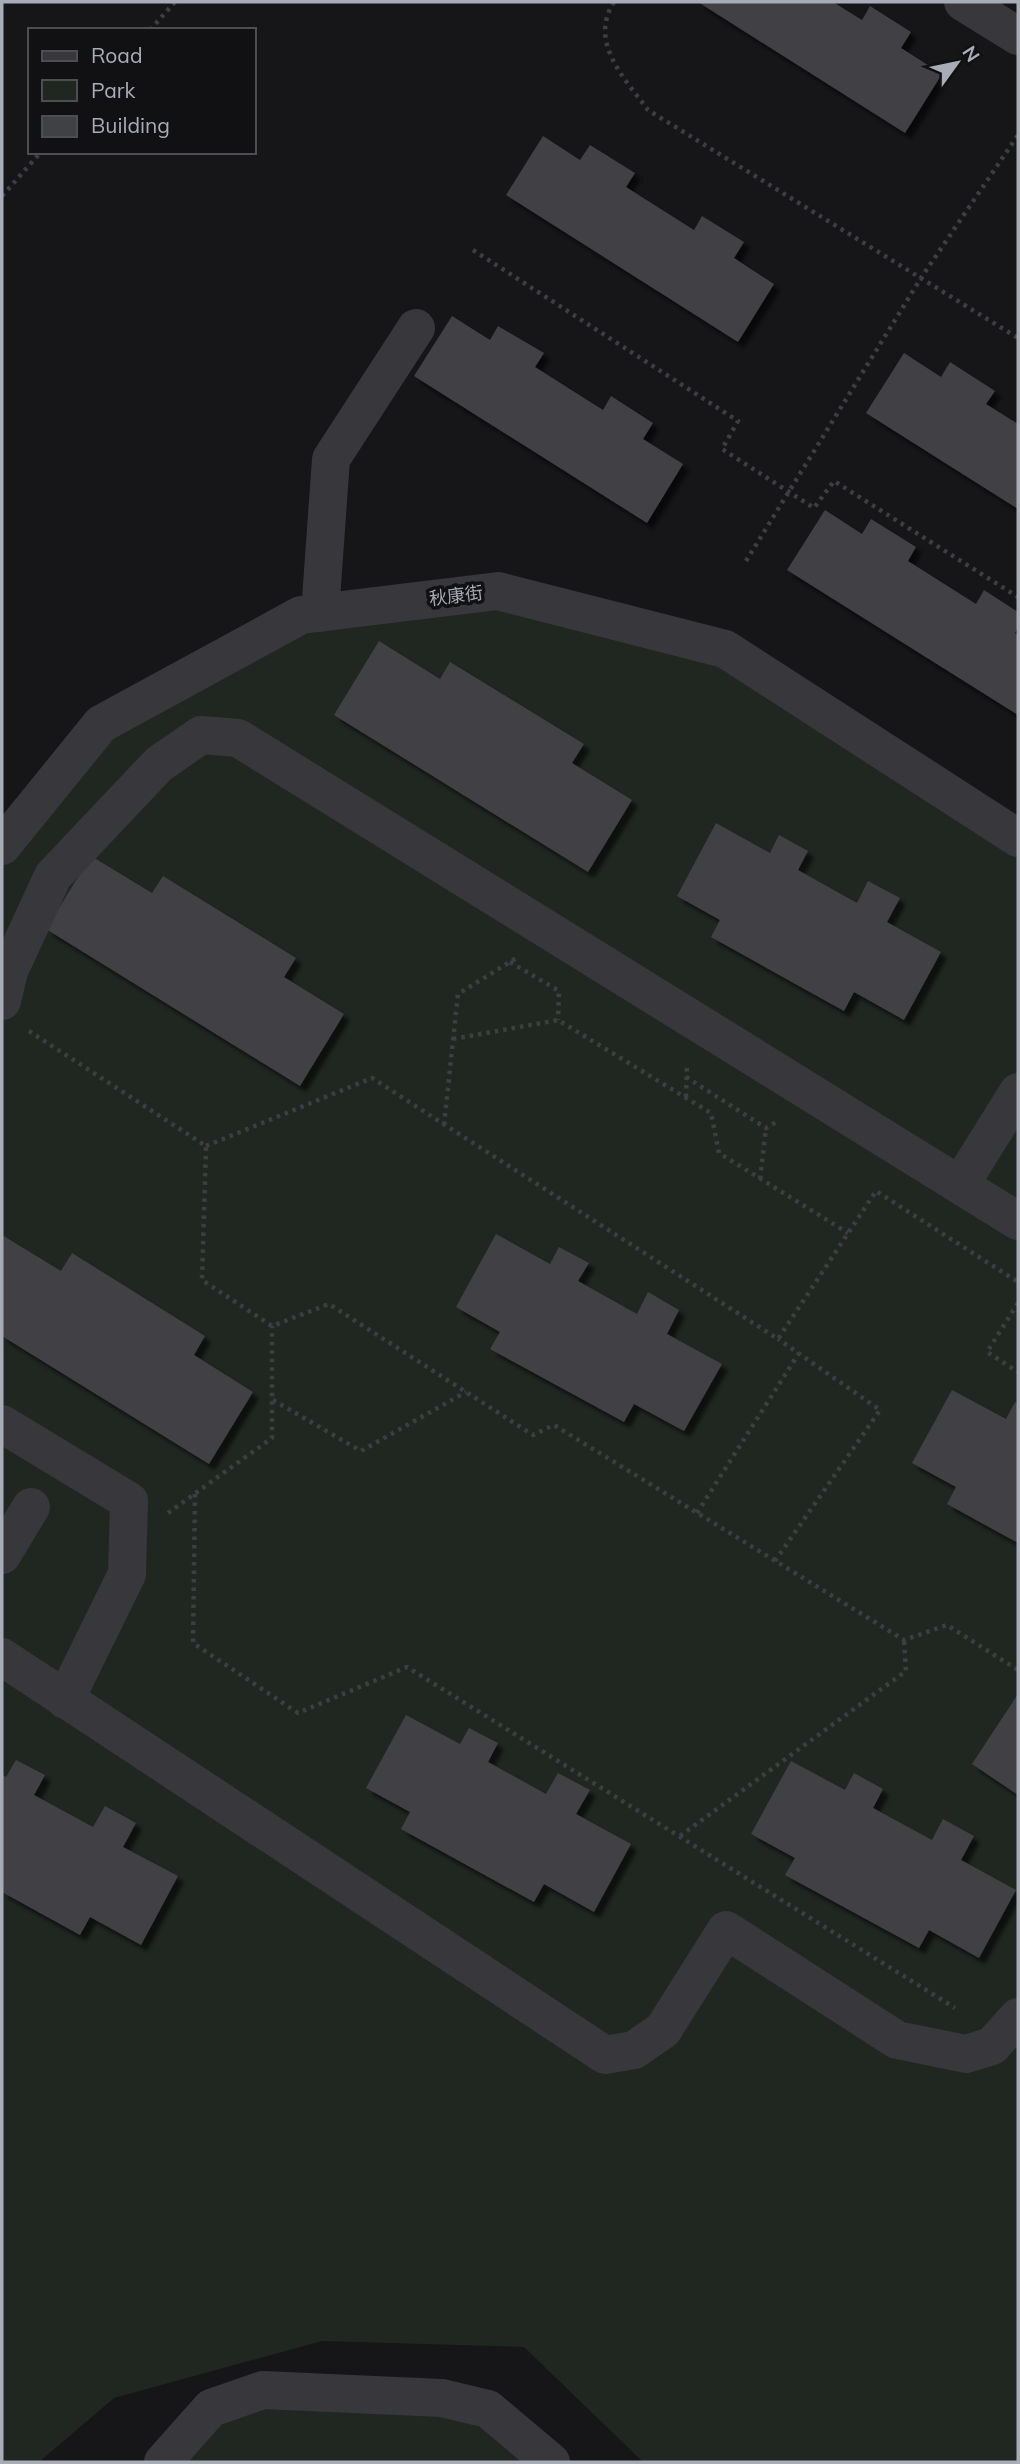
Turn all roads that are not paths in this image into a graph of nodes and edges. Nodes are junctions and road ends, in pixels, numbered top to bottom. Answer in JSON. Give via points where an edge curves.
{"nodes":[{"id":1,"x":963,"y":2,"type":"edge"},
{"id":2,"x":1018,"y":36,"type":"edge"},
{"id":3,"x":416,"y":328,"type":"dead end"},
{"id":4,"x":320,"y":613,"type":"junction"},
{"id":5,"x":1018,"y":838,"type":"edge"},
{"id":6,"x":2,"y":846,"type":"edge"},
{"id":7,"x":13,"y":1014,"type":"edge"},
{"id":8,"x":1018,"y":1092,"type":"edge"},
{"id":9,"x":960,"y":1185,"type":"junction"},
{"id":10,"x":1018,"y":1222,"type":"edge"},
{"id":11,"x":2,"y":1424,"type":"edge"},
{"id":12,"x":31,"y":1507,"type":"dead end"},
{"id":13,"x":2,"y":1555,"type":"edge"},
{"id":14,"x":2,"y":1657,"type":"edge"},
{"id":15,"x":65,"y":1700,"type":"junction"},
{"id":16,"x":1009,"y":2027,"type":"edge"},
{"id":17,"x":163,"y":2462,"type":"edge"},
{"id":18,"x":551,"y":2462,"type":"edge"}],
"edges":[{"from":1,"to":2,"type":"street"},
{"from":3,"to":4,"type":"street","via":[[331,459]]},
{"from":4,"to":5,"type":"street","name":"秋康街","via":[[498,591],[724,649]]},
{"from":4,"to":6,"type":"street","name":"秋康街","via":[[301,615],[101,724]]},
{"from":7,"to":9,"type":"street","via":[[9,971],[53,876],[159,764],[201,735],[237,738]]},
{"from":8,"to":9,"type":"street"},
{"from":9,"to":10,"type":"street"},
{"from":11,"to":15,"type":"street","via":[[129,1501],[127,1574]]},
{"from":12,"to":13,"type":"street"},
{"from":14,"to":15,"type":"street"},
{"from":15,"to":16,"type":"street","via":[[605,2055],[634,2050],[663,2030],[726,1930],[897,2040],[966,2054],[992,2046]]},
{"from":17,"to":18,"type":"street","via":[[211,2409],[262,2390],[442,2398],[488,2409]]}]}
